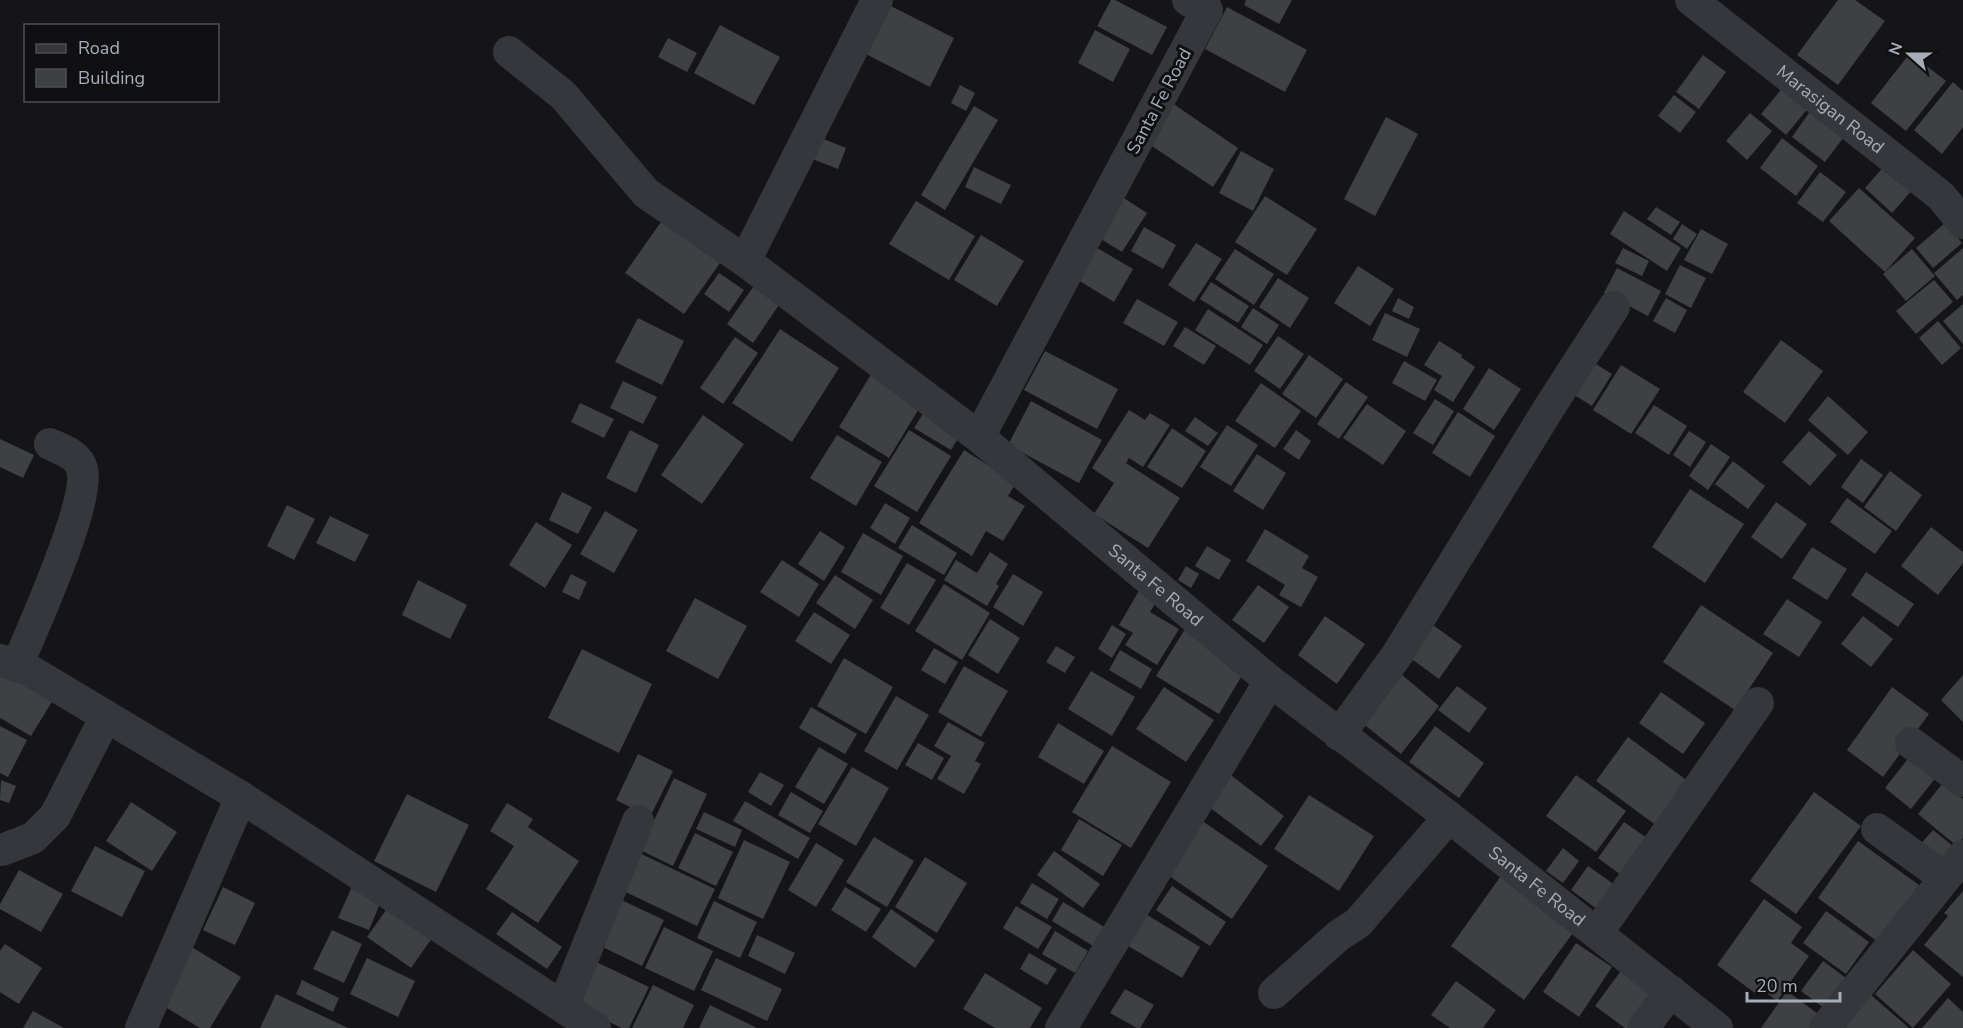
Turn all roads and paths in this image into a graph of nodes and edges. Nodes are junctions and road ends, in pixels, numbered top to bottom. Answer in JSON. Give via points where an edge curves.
{"nodes":[{"id":1,"x":877,"y":0,"type":"edge"},
{"id":2,"x":1691,"y":0,"type":"edge"},
{"id":3,"x":1198,"y":5,"type":"edge"},
{"id":4,"x":509,"y":52,"type":"dead end"},
{"id":5,"x":1963,"y":223,"type":"edge"},
{"id":6,"x":745,"y":261,"type":"junction"},
{"id":7,"x":1614,"y":307,"type":"dead end"},
{"id":8,"x":979,"y":437,"type":"junction"},
{"id":9,"x":50,"y":444,"type":"dead end"},
{"id":10,"x":8,"y":663,"type":"edge"},
{"id":11,"x":1270,"y":681,"type":"junction"},
{"id":12,"x":1758,"y":703,"type":"dead end"},
{"id":13,"x":106,"y":716,"type":"junction"},
{"id":14,"x":1339,"y":735,"type":"junction"},
{"id":15,"x":1911,"y":743,"type":"dead end"},
{"id":16,"x":1963,"y":781,"type":"edge"},
{"id":17,"x":241,"y":797,"type":"junction"},
{"id":18,"x":1449,"y":817,"type":"junction"},
{"id":19,"x":638,"y":822,"type":"dead end"},
{"id":20,"x":1877,"y":829,"type":"dead end"},
{"id":21,"x":2,"y":850,"type":"dead end"},
{"id":22,"x":1954,"y":867,"type":"edge"},
{"id":23,"x":1597,"y":933,"type":"junction"},
{"id":24,"x":1671,"y":991,"type":"junction"},
{"id":25,"x":1274,"y":993,"type":"dead end"},
{"id":26,"x":563,"y":1007,"type":"junction"},
{"id":27,"x":141,"y":1028,"type":"edge"},
{"id":28,"x":595,"y":1028,"type":"edge"},
{"id":29,"x":1061,"y":1028,"type":"edge"},
{"id":30,"x":1643,"y":1028,"type":"edge"},
{"id":31,"x":1717,"y":1028,"type":"edge"},
{"id":32,"x":1825,"y":1028,"type":"edge"}],
"edges":[{"from":1,"to":6,"type":"street"},
{"from":2,"to":5,"type":"street","name":"Marasigan Road","via":[[1941,196]]},
{"from":3,"to":8,"type":"street","name":"Santa Fe Road"},
{"from":4,"to":6,"type":"street","via":[[563,95],[646,193]]},
{"from":6,"to":8,"type":"street"},
{"from":7,"to":14,"type":"street","via":[[1397,655]]},
{"from":8,"to":11,"type":"street","name":"Santa Fe Road"},
{"from":9,"to":10,"type":"street","via":[[75,456],[82,469],[82,489],[74,526]]},
{"from":10,"to":13,"type":"street","via":[[29,670]]},
{"from":11,"to":14,"type":"street","name":"Santa Fe Road"},
{"from":11,"to":29,"type":"street"},
{"from":12,"to":23,"type":"street"},
{"from":13,"to":17,"type":"street"},
{"from":13,"to":21,"type":"street","via":[[55,816],[33,838]]},
{"from":14,"to":18,"type":"street","name":"Santa Fe Road"},
{"from":15,"to":16,"type":"street"},
{"from":17,"to":26,"type":"street"},
{"from":17,"to":27,"type":"street"},
{"from":18,"to":23,"type":"street","name":"Santa Fe Road"},
{"from":18,"to":25,"type":"street","via":[[1358,923]]},
{"from":19,"to":26,"type":"street"},
{"from":20,"to":22,"type":"street"},
{"from":22,"to":32,"type":"street"},
{"from":23,"to":24,"type":"street","name":"Santa Fe Road"},
{"from":24,"to":30,"type":"street"},
{"from":24,"to":31,"type":"street","name":"Santa Fe Road"},
{"from":26,"to":28,"type":"street"}]}
